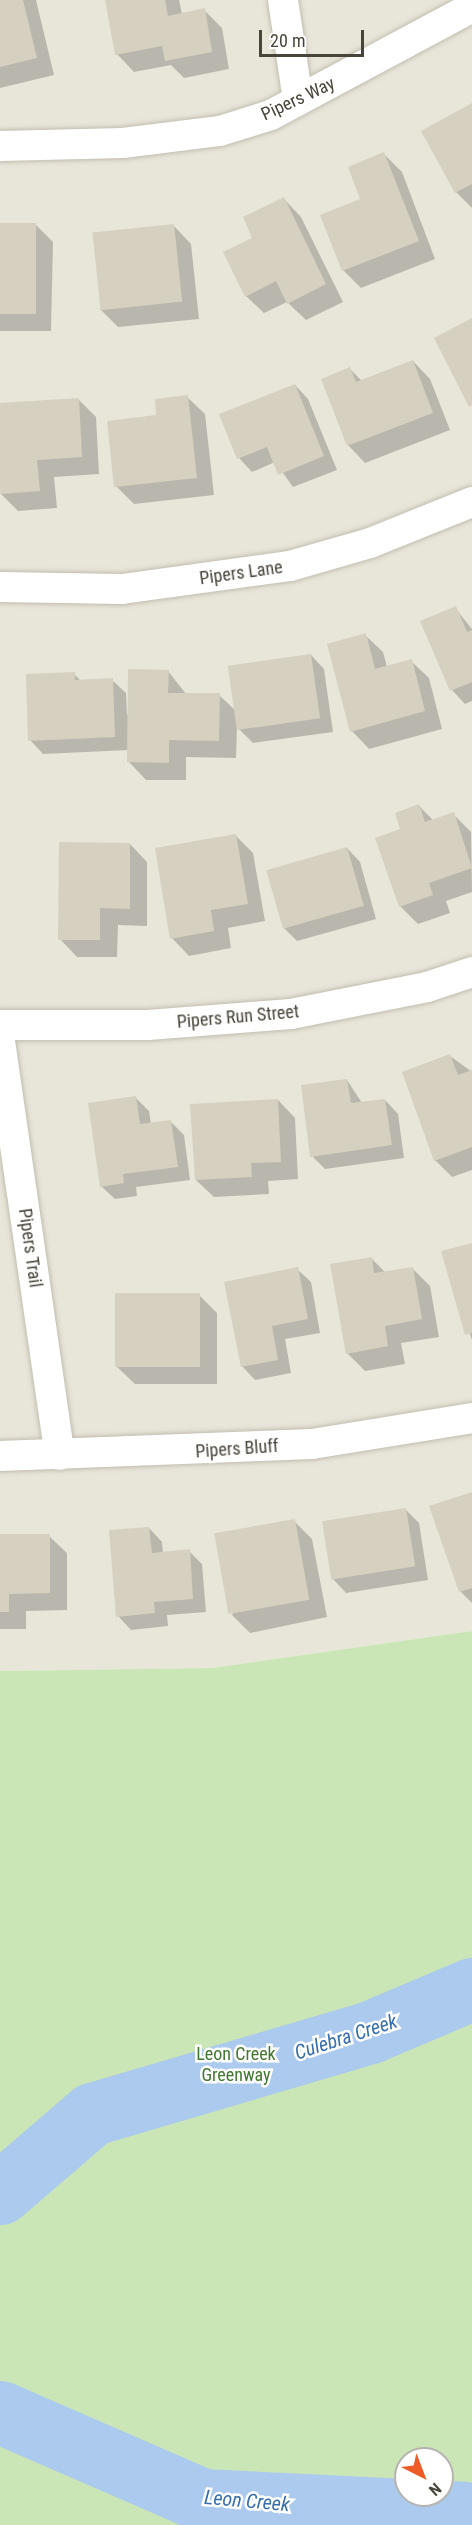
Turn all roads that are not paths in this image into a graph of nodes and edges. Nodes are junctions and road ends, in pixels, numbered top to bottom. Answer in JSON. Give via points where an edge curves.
{"nodes":[{"id":1,"x":283,"y":0,"type":"edge"},
{"id":2,"x":472,"y":7,"type":"edge"},
{"id":3,"x":298,"y":100,"type":"junction"},
{"id":4,"x":0,"y":146,"type":"edge"},
{"id":5,"x":472,"y":502,"type":"edge"},
{"id":6,"x":0,"y":587,"type":"edge"},
{"id":7,"x":472,"y":972,"type":"edge"},
{"id":8,"x":0,"y":1025,"type":"edge"},
{"id":9,"x":0,"y":1041,"type":"edge"},
{"id":10,"x":472,"y":1418,"type":"edge"},
{"id":11,"x":60,"y":1455,"type":"junction"},
{"id":12,"x":0,"y":1456,"type":"edge"}],
"edges":[{"from":1,"to":3,"type":"street"},
{"from":2,"to":3,"type":"street","name":"Pipers Way"},
{"from":3,"to":4,"type":"street","name":"Pipers Way","via":[[271,115],[220,131],[123,144]]},
{"from":5,"to":6,"type":"street","name":"Pipers Lane","via":[[370,543],[290,566],[122,589]]},
{"from":7,"to":8,"type":"street","name":"Pipers Run Street","via":[[427,987],[291,1014],[148,1025]]},
{"from":9,"to":11,"type":"street","name":"Pipers Trail"},
{"from":10,"to":11,"type":"street","name":"Pipers Bluff","via":[[312,1444]]},
{"from":11,"to":12,"type":"street","name":"Pipers Bluff"}]}
